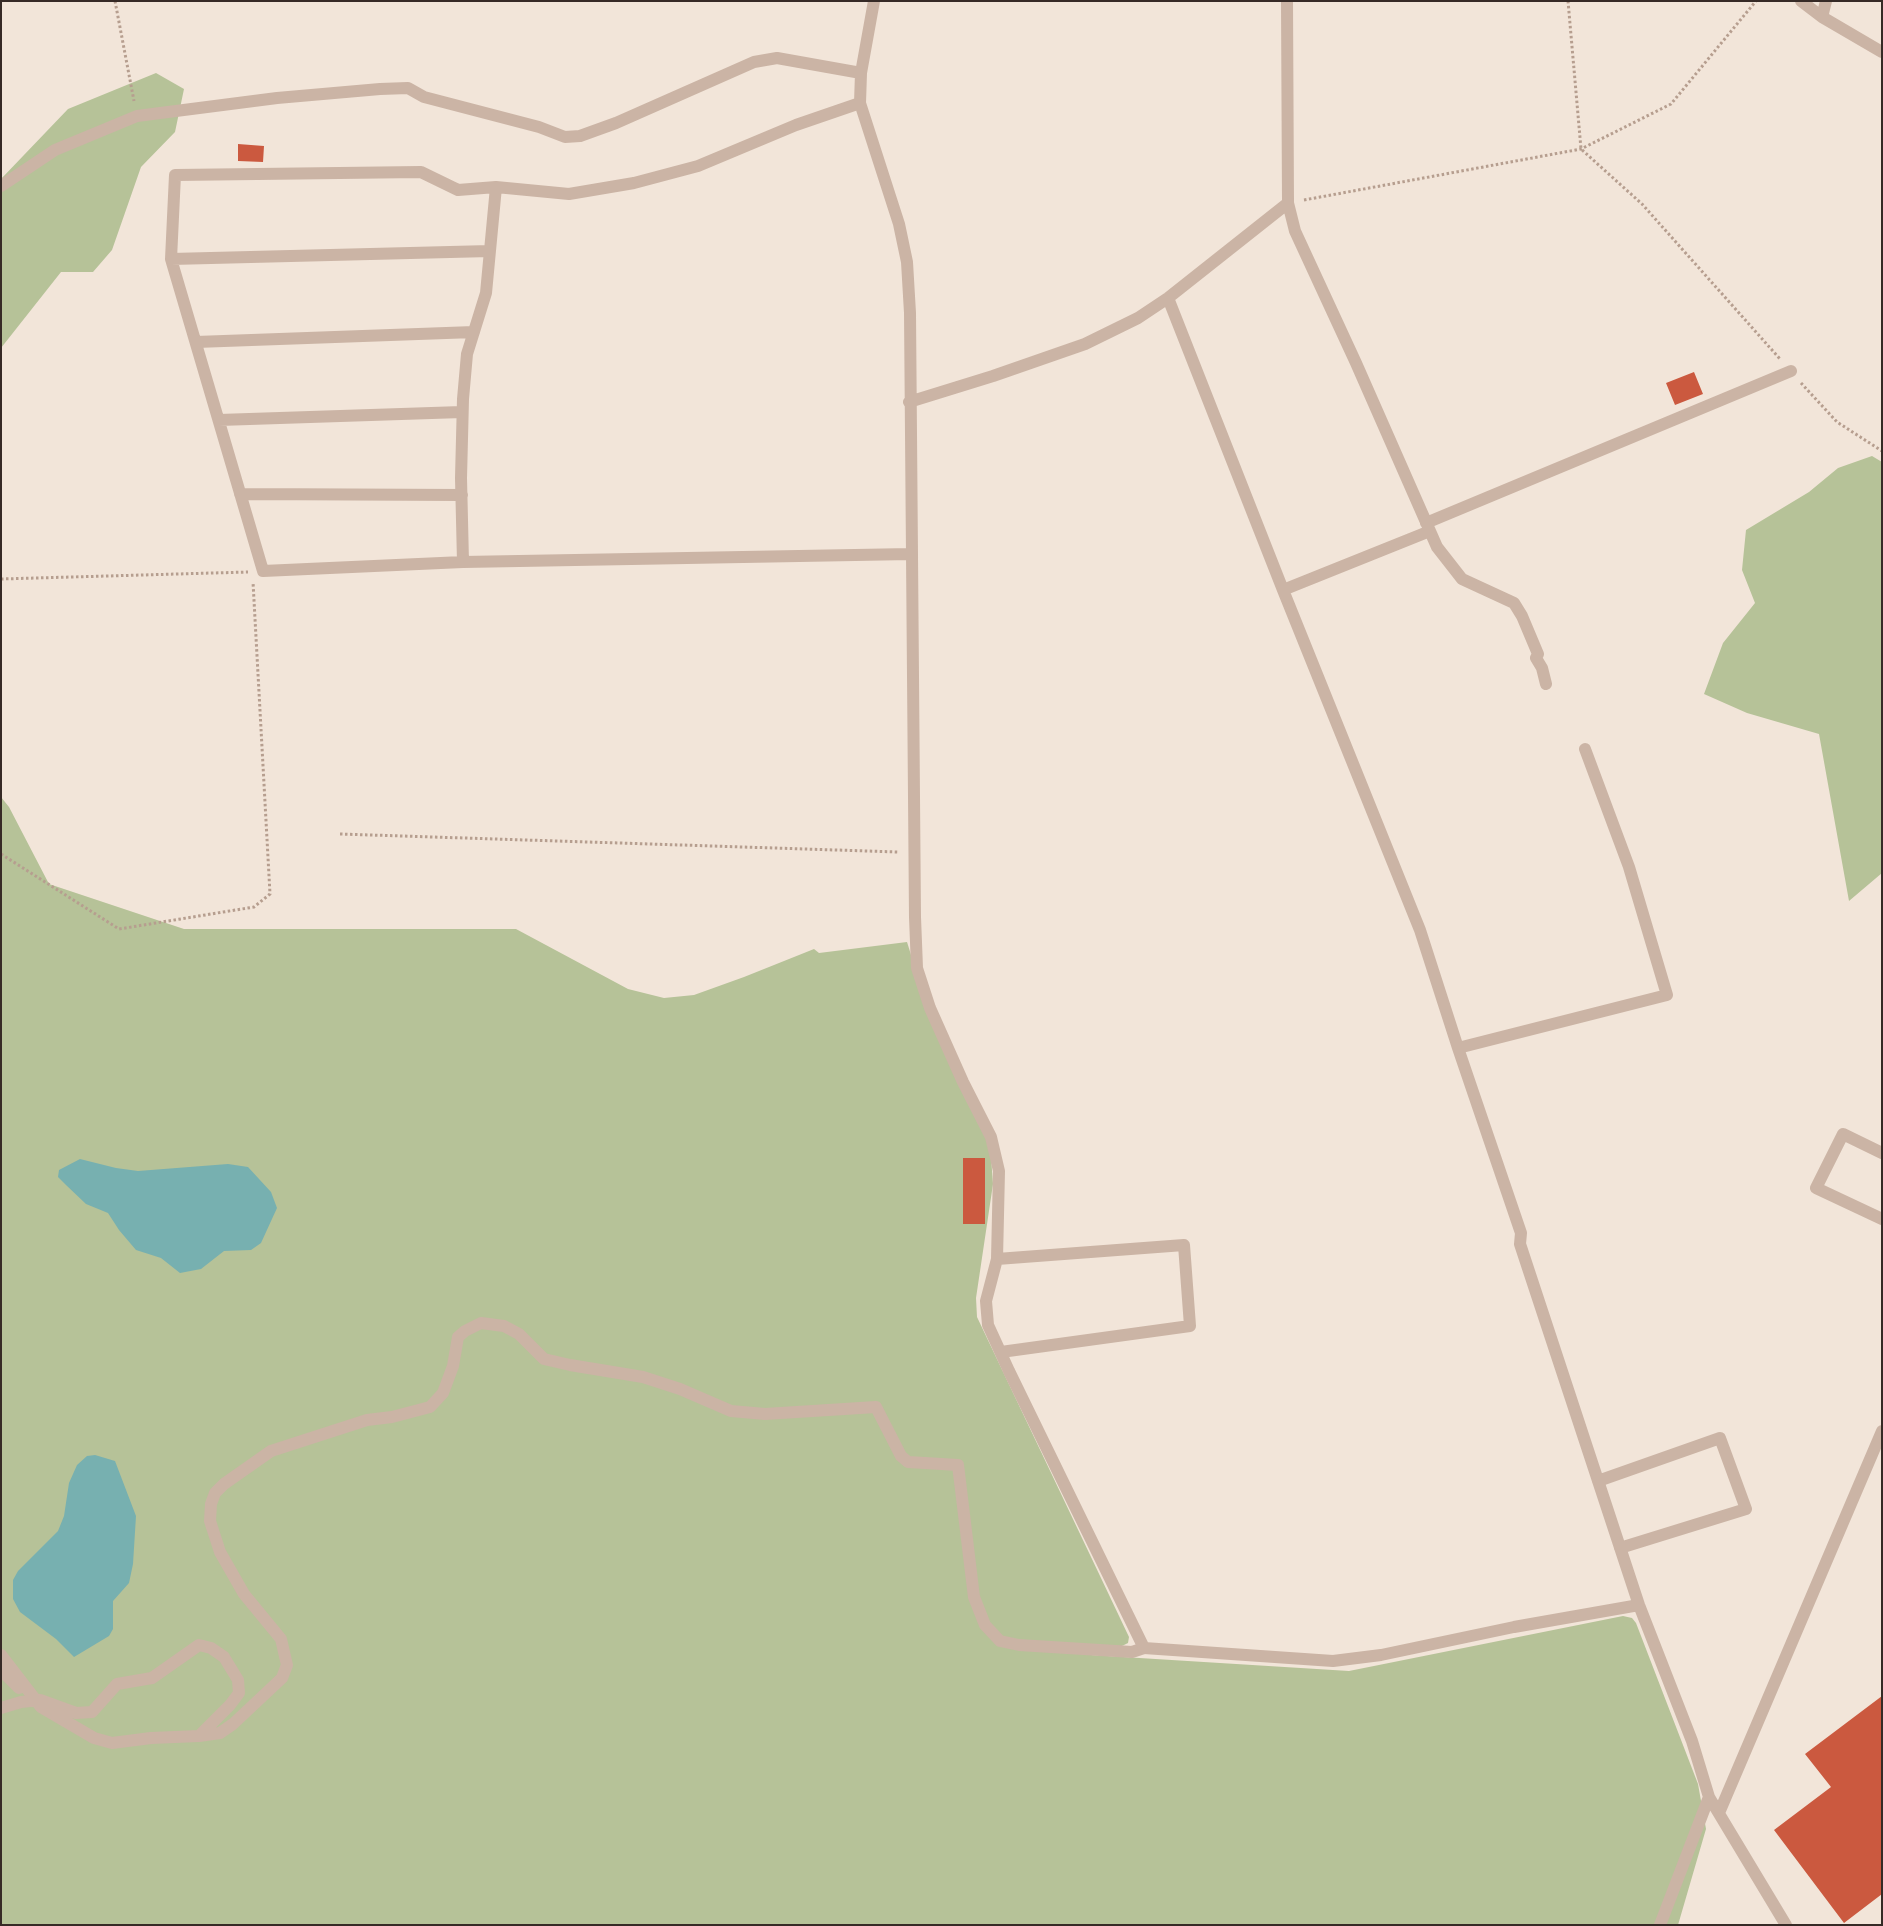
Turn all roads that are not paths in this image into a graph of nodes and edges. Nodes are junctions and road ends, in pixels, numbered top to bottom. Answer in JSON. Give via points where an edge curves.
{"nodes":[{"id":1,"x":874,"y":1,"type":"edge"},
{"id":2,"x":1287,"y":1,"type":"edge"},
{"id":3,"x":1801,"y":1,"type":"edge"},
{"id":4,"x":1826,"y":1,"type":"edge"},
{"id":5,"x":1822,"y":17,"type":"junction"},
{"id":6,"x":1882,"y":52,"type":"edge"},
{"id":7,"x":861,"y":73,"type":"junction"},
{"id":8,"x":860,"y":103,"type":"junction"},
{"id":9,"x":1,"y":186,"type":"edge"},
{"id":10,"x":496,"y":187,"type":"junction"},
{"id":11,"x":1288,"y":203,"type":"junction"},
{"id":12,"x":490,"y":251,"type":"junction"},
{"id":13,"x":171,"y":259,"type":"junction"},
{"id":14,"x":1168,"y":298,"type":"junction"},
{"id":15,"x":474,"y":332,"type":"junction"},
{"id":16,"x":196,"y":342,"type":"junction"},
{"id":17,"x":1791,"y":371,"type":"road end"},
{"id":18,"x":909,"y":402,"type":"junction"},
{"id":19,"x":462,"y":412,"type":"junction"},
{"id":20,"x":218,"y":420,"type":"junction"},
{"id":21,"x":240,"y":494,"type":"junction"},
{"id":22,"x":462,"y":494,"type":"junction"},
{"id":23,"x":1428,"y":527,"type":"junction"},
{"id":24,"x":911,"y":554,"type":"junction"},
{"id":25,"x":463,"y":562,"type":"junction"},
{"id":26,"x":1283,"y":590,"type":"junction"},
{"id":27,"x":1546,"y":684,"type":"dead end"},
{"id":28,"x":1585,"y":748,"type":"dead end"},
{"id":29,"x":1458,"y":1048,"type":"junction"},
{"id":30,"x":1882,"y":1153,"type":"edge"},
{"id":31,"x":1882,"y":1219,"type":"edge"},
{"id":32,"x":997,"y":1259,"type":"junction"},
{"id":33,"x":1002,"y":1352,"type":"junction"},
{"id":34,"x":1882,"y":1432,"type":"edge"},
{"id":35,"x":1598,"y":1481,"type":"junction"},
{"id":36,"x":1620,"y":1548,"type":"junction"},
{"id":37,"x":1639,"y":1605,"type":"junction"},
{"id":38,"x":1144,"y":1648,"type":"junction"},
{"id":39,"x":1,"y":1655,"type":"edge"},
{"id":40,"x":1,"y":1670,"type":"edge"},
{"id":41,"x":34,"y":1701,"type":"junction"},
{"id":42,"x":1,"y":1708,"type":"edge"},
{"id":43,"x":199,"y":1736,"type":"junction"},
{"id":44,"x":1709,"y":1797,"type":"junction"},
{"id":45,"x":1719,"y":1813,"type":"junction"},
{"id":46,"x":1660,"y":1925,"type":"edge"},
{"id":47,"x":1786,"y":1925,"type":"edge"}],
"edges":[{"from":1,"to":7,"type":"street"},
{"from":2,"to":11,"type":"street"},
{"from":3,"to":5,"type":"street"},
{"from":4,"to":5,"type":"street"},
{"from":5,"to":6,"type":"street"},
{"from":7,"to":8,"type":"street"},
{"from":7,"to":9,"type":"street","via":[[777,58],[754,62],[616,122],[580,136],[565,137],[424,97],[408,88],[277,98],[137,116],[55,150]]},
{"from":8,"to":10,"type":"street","via":[[796,125],[698,166],[634,183],[569,194]]},
{"from":8,"to":18,"type":"street","via":[[899,224],[907,262]]},
{"from":10,"to":12,"type":"street"},
{"from":10,"to":13,"type":"street","via":[[458,190],[421,172],[175,175]]},
{"from":11,"to":14,"type":"street"},
{"from":11,"to":23,"type":"street","via":[[1295,231]]},
{"from":12,"to":13,"type":"street"},
{"from":12,"to":15,"type":"street","via":[[486,293]]},
{"from":13,"to":16,"type":"street"},
{"from":14,"to":18,"type":"street","via":[[1138,318],[1085,344]]},
{"from":14,"to":26,"type":"street"},
{"from":15,"to":16,"type":"street"},
{"from":15,"to":19,"type":"street","via":[[467,354]]},
{"from":16,"to":20,"type":"street"},
{"from":17,"to":23,"type":"street"},
{"from":18,"to":24,"type":"street"},
{"from":19,"to":20,"type":"street"},
{"from":19,"to":22,"type":"street"},
{"from":20,"to":21,"type":"street"},
{"from":21,"to":22,"type":"street"},
{"from":21,"to":25,"type":"street","via":[[258,571]]},
{"from":22,"to":25,"type":"street"},
{"from":23,"to":26,"type":"street"},
{"from":23,"to":27,"type":"street","via":[[1437,547],[1462,579],[1514,603],[1538,654],[1536,658]]},
{"from":24,"to":25,"type":"street"},
{"from":24,"to":32,"type":"street","via":[[917,968],[930,1008],[991,1137],[999,1171]]},
{"from":26,"to":29,"type":"street","via":[[1420,930]]},
{"from":28,"to":29,"type":"street","via":[[1629,867],[1667,994]]},
{"from":29,"to":35,"type":"street","via":[[1521,1233],[1520,1244]]},
{"from":30,"to":31,"type":"street","via":[[1843,1134],[1816,1188]]},
{"from":32,"to":33,"type":"street","via":[[986,1301],[988,1325]]},
{"from":32,"to":33,"type":"street","via":[[1184,1245],[1190,1326]]},
{"from":33,"to":38,"type":"street"},
{"from":34,"to":45,"type":"street"},
{"from":35,"to":36,"type":"street"},
{"from":35,"to":36,"type":"street","via":[[1720,1438],[1746,1508]]},
{"from":36,"to":37,"type":"street"},
{"from":37,"to":38,"type":"street","via":[[1381,1655],[1334,1661]]},
{"from":37,"to":44,"type":"street","via":[[1692,1741]]},
{"from":38,"to":43,"type":"street","via":[[1132,1652],[1000,1641],[985,1625],[974,1598],[958,1465],[908,1462],[901,1456],[876,1407],[765,1414],[731,1411],[643,1377],[544,1359],[519,1334],[504,1326],[481,1323],[458,1337],[453,1366],[443,1393],[430,1407],[367,1420],[271,1451],[215,1493],[210,1521],[220,1552],[244,1594],[281,1639],[287,1665],[282,1678],[234,1724],[220,1732]]},
{"from":39,"to":41,"type":"street"},
{"from":40,"to":41,"type":"street"},
{"from":41,"to":42,"type":"street"},
{"from":41,"to":43,"type":"street","via":[[94,1738],[112,1744]]},
{"from":41,"to":43,"type":"street","via":[[76,1713],[92,1712],[117,1684],[152,1678],[199,1646],[212,1648],[224,1657],[238,1680],[239,1693]]},
{"from":44,"to":45,"type":"street"},
{"from":44,"to":46,"type":"street"},
{"from":45,"to":47,"type":"street"}]}
